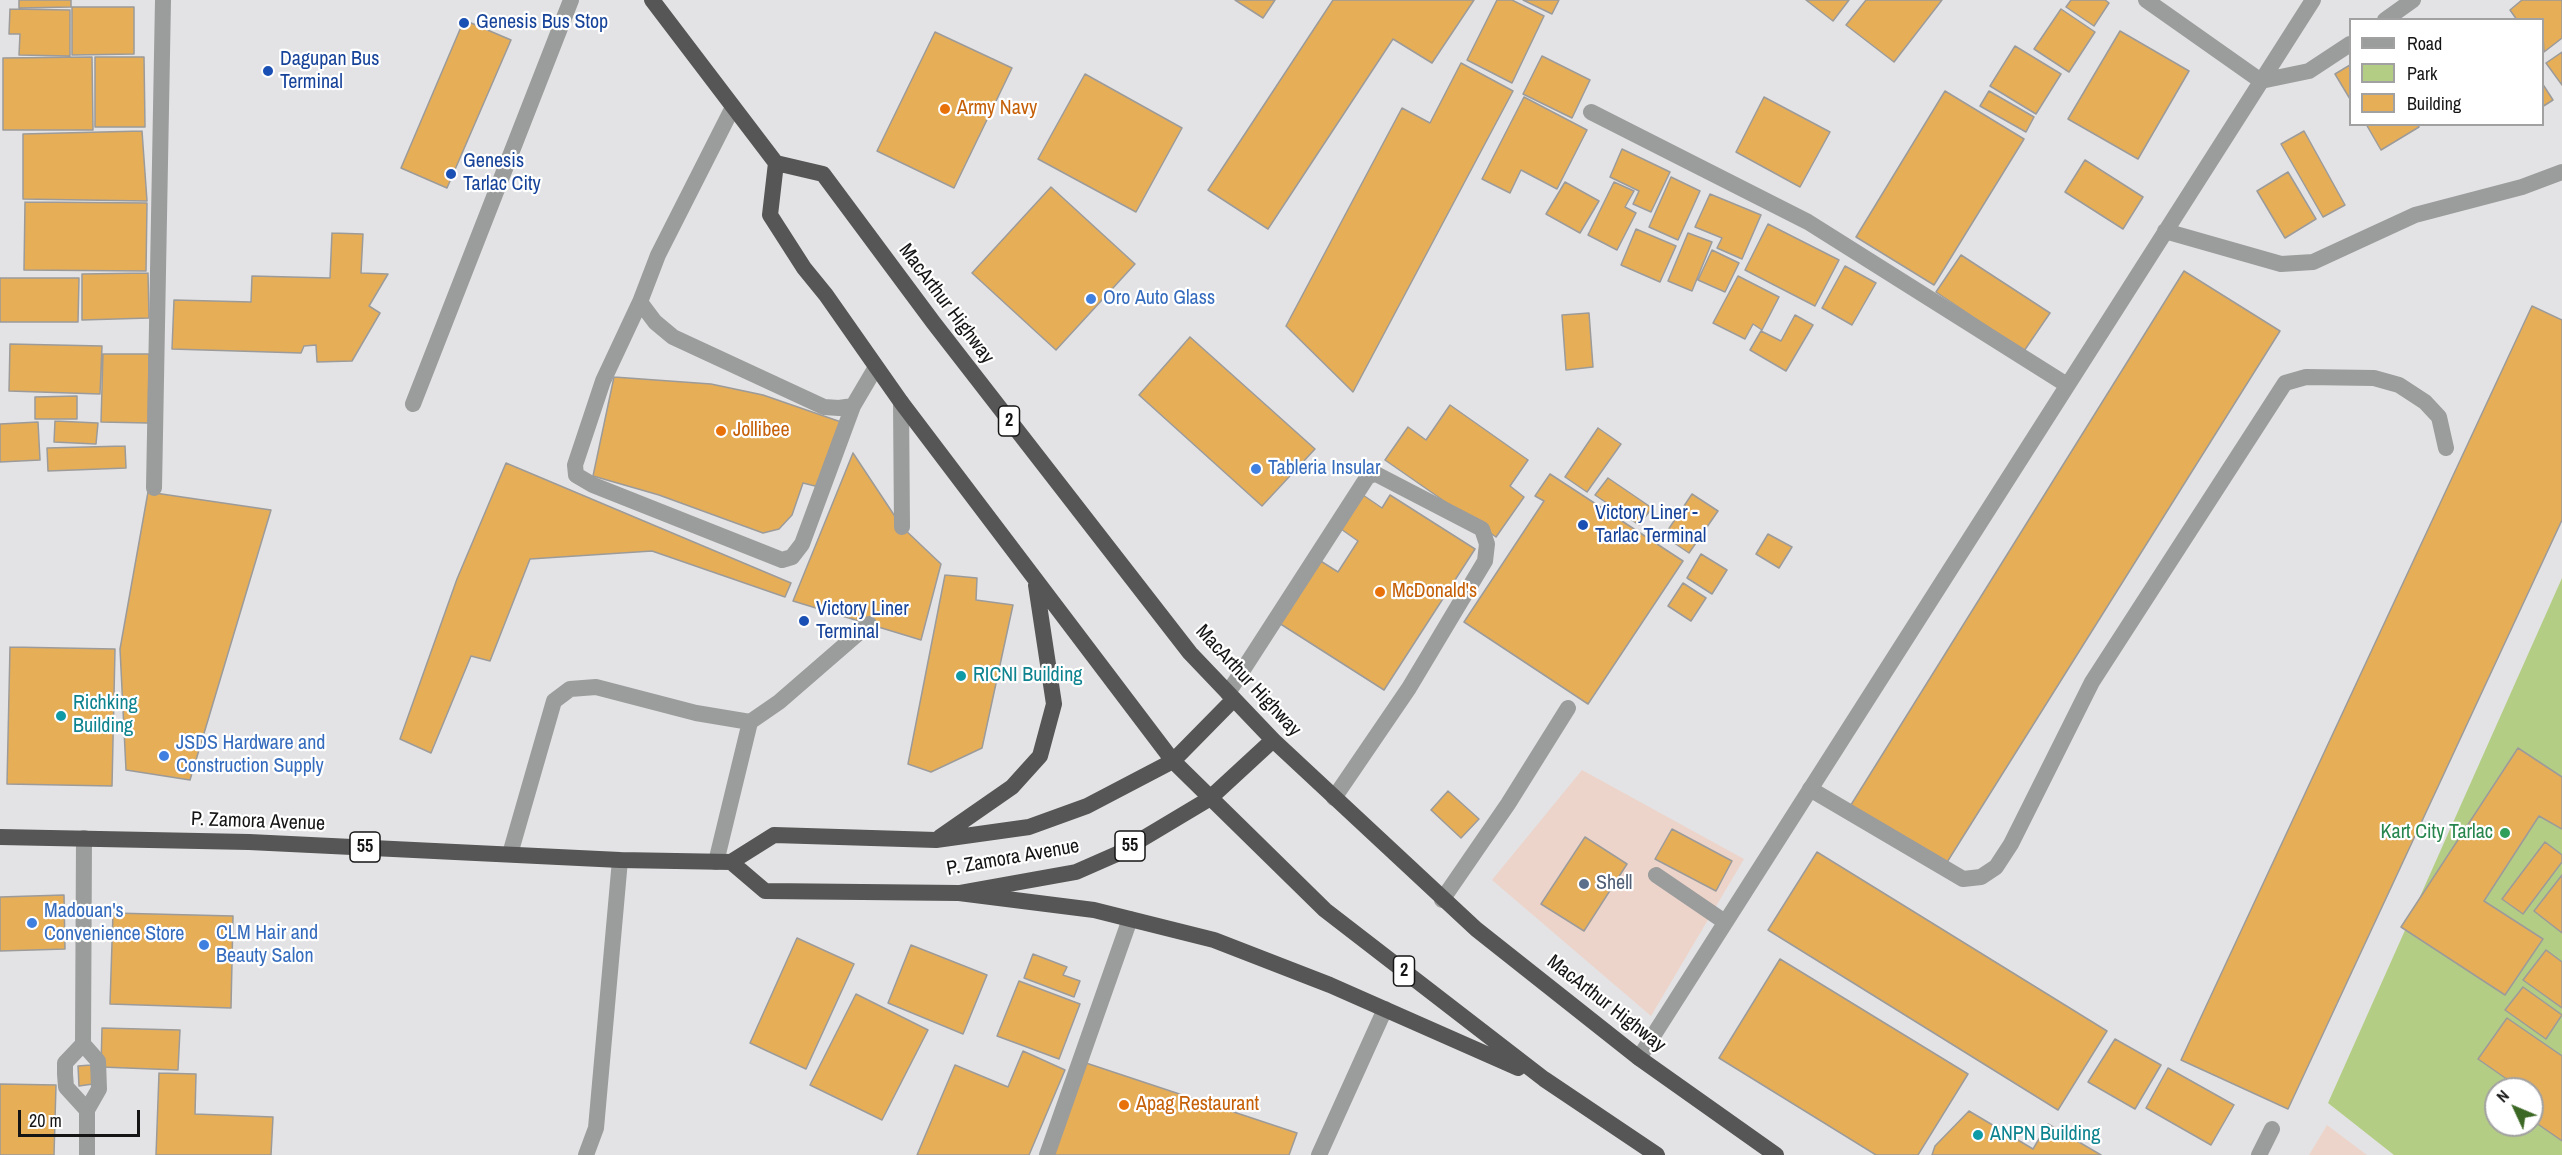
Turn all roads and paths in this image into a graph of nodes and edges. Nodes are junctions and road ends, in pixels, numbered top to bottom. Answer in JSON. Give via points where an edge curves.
{"nodes":[{"id":1,"x":163,"y":0,"type":"edge"},
{"id":2,"x":571,"y":0,"type":"edge"},
{"id":3,"x":652,"y":0,"type":"edge"},
{"id":4,"x":2146,"y":0,"type":"edge"},
{"id":5,"x":2313,"y":0,"type":"edge"},
{"id":6,"x":2413,"y":0,"type":"edge"},
{"id":7,"x":2388,"y":18,"type":"edge"},
{"id":8,"x":2349,"y":45,"type":"edge"},
{"id":9,"x":2260,"y":81,"type":"junction"},
{"id":10,"x":733,"y":107,"type":"junction"},
{"id":11,"x":1591,"y":112,"type":"dead end"},
{"id":12,"x":776,"y":163,"type":"junction"},
{"id":13,"x":2562,"y":172,"type":"edge"},
{"id":14,"x":2165,"y":231,"type":"junction"},
{"id":15,"x":640,"y":302,"type":"junction"},
{"id":16,"x":876,"y":367,"type":"junction"},
{"id":17,"x":2067,"y":385,"type":"junction"},
{"id":18,"x":901,"y":402,"type":"junction"},
{"id":19,"x":413,"y":404,"type":"dead end"},
{"id":20,"x":853,"y":406,"type":"junction"},
{"id":21,"x":2446,"y":448,"type":"dead end"},
{"id":22,"x":154,"y":488,"type":"dead end"},
{"id":23,"x":902,"y":527,"type":"dead end"},
{"id":24,"x":1035,"y":581,"type":"junction"},
{"id":25,"x":869,"y":624,"type":"dead end"},
{"id":26,"x":1231,"y":696,"type":"junction"},
{"id":27,"x":1568,"y":708,"type":"dead end"},
{"id":28,"x":750,"y":722,"type":"junction"},
{"id":29,"x":1274,"y":740,"type":"junction"},
{"id":30,"x":1173,"y":761,"type":"junction"},
{"id":31,"x":1810,"y":789,"type":"junction"},
{"id":32,"x":1334,"y":798,"type":"junction"},
{"id":33,"x":1209,"y":799,"type":"junction"},
{"id":34,"x":0,"y":837,"type":"edge"},
{"id":35,"x":84,"y":838,"type":"junction"},
{"id":36,"x":936,"y":840,"type":"junction"},
{"id":37,"x":510,"y":854,"type":"junction"},
{"id":38,"x":621,"y":860,"type":"junction"},
{"id":39,"x":724,"y":862,"type":"junction"},
{"id":40,"x":1656,"y":875,"type":"dead end"},
{"id":41,"x":959,"y":893,"type":"junction"},
{"id":42,"x":1442,"y":900,"type":"junction"},
{"id":43,"x":1130,"y":919,"type":"junction"},
{"id":44,"x":1725,"y":922,"type":"junction"},
{"id":45,"x":1385,"y":1009,"type":"junction"},
{"id":46,"x":83,"y":1044,"type":"junction"},
{"id":47,"x":1640,"y":1058,"type":"junction"},
{"id":48,"x":1544,"y":1079,"type":"junction"},
{"id":49,"x":87,"y":1110,"type":"junction"},
{"id":50,"x":2272,"y":1128,"type":"dead end"},
{"id":51,"x":87,"y":1155,"type":"edge"},
{"id":52,"x":586,"y":1155,"type":"edge"},
{"id":53,"x":1047,"y":1155,"type":"edge"},
{"id":54,"x":1318,"y":1155,"type":"edge"},
{"id":55,"x":1657,"y":1155,"type":"edge"},
{"id":56,"x":1776,"y":1155,"type":"edge"},
{"id":57,"x":2259,"y":1155,"type":"edge"}],
"edges":[{"from":1,"to":22,"type":"street"},
{"from":2,"to":19,"type":"street"},
{"from":3,"to":10,"type":"highway"},
{"from":4,"to":9,"type":"street"},
{"from":5,"to":9,"type":"street"},
{"from":6,"to":7,"type":"street"},
{"from":8,"to":9,"type":"street","via":[[2308,71]]},
{"from":9,"to":14,"type":"street"},
{"from":10,"to":12,"type":"highway"},
{"from":10,"to":15,"type":"street","via":[[658,255]]},
{"from":11,"to":17,"type":"street","via":[[1808,222]]},
{"from":12,"to":16,"type":"highway","number":"2","via":[[770,215]]},
{"from":12,"to":26,"type":"highway","name":"MacArthur Highway","number":"2","via":[[823,174],[1183,644]]},
{"from":13,"to":14,"type":"street","via":[[2522,187],[2415,215],[2313,262],[2281,264]]},
{"from":14,"to":17,"type":"street"},
{"from":15,"to":20,"type":"street","via":[[673,337],[824,407]]},
{"from":15,"to":20,"type":"street","via":[[603,381],[575,465],[576,475],[593,485],[782,561],[792,557],[802,544]]},
{"from":16,"to":18,"type":"highway","number":"2"},
{"from":16,"to":20,"type":"street"},
{"from":17,"to":31,"type":"street"},
{"from":18,"to":23,"type":"street"},
{"from":18,"to":24,"type":"highway","number":"2"},
{"from":21,"to":31,"type":"street","via":[[2439,417],[2426,402],[2399,386],[2374,378],[2306,377],[2285,383],[2092,682],[2011,844],[1996,867],[1981,877],[1964,879]]},
{"from":24,"to":30,"type":"highway","number":"2"},
{"from":24,"to":36,"type":"highway","via":[[1054,704],[1040,756],[1012,788]]},
{"from":25,"to":28,"type":"street"},
{"from":26,"to":29,"type":"highway","name":"MacArthur Highway","number":"2"},
{"from":26,"to":30,"type":"highway","name":"P. Zamora Avenue"},
{"from":26,"to":32,"type":"street","via":[[1368,476],[1376,474],[1482,530],[1487,544],[1485,561],[1409,688]]},
{"from":27,"to":42,"type":"street"},
{"from":28,"to":37,"type":"street","via":[[696,713],[596,687],[570,689],[554,701]]},
{"from":28,"to":39,"type":"street"},
{"from":29,"to":32,"type":"highway","name":"MacArthur Highway","number":"2"},
{"from":29,"to":33,"type":"highway","name":"P. Zamora Avenue","number":"55"},
{"from":30,"to":33,"type":"highway","number":"2"},
{"from":30,"to":36,"type":"highway","name":"P. Zamora Avenue","via":[[1088,806],[1029,827]]},
{"from":31,"to":44,"type":"street"},
{"from":32,"to":42,"type":"highway","name":"MacArthur Highway","number":"2"},
{"from":33,"to":41,"type":"highway","name":"P. Zamora Avenue","number":"55","via":[[1117,854],[1076,872]]},
{"from":33,"to":48,"type":"highway","number":"2","via":[[1325,910]]},
{"from":34,"to":35,"type":"highway","name":"P. Zamora Avenue","number":"55"},
{"from":35,"to":37,"type":"highway","name":"P. Zamora Avenue","number":"55"},
{"from":35,"to":46,"type":"street"},
{"from":36,"to":39,"type":"highway","name":"P. Zamora Avenue","via":[[774,835]]},
{"from":37,"to":38,"type":"highway","name":"P. Zamora Avenue","number":"55"},
{"from":38,"to":39,"type":"highway","name":"P. Zamora Avenue","number":"55"},
{"from":38,"to":52,"type":"street","via":[[596,1128]]},
{"from":39,"to":41,"type":"highway","name":"P. Zamora Avenue","number":"55","via":[[765,891]]},
{"from":40,"to":44,"type":"street"},
{"from":41,"to":43,"type":"highway","via":[[1094,910]]},
{"from":42,"to":47,"type":"highway","name":"MacArthur Highway","number":"2"},
{"from":43,"to":45,"type":"highway","via":[[1214,940]]},
{"from":43,"to":53,"type":"street"},
{"from":44,"to":47,"type":"street"},
{"from":45,"to":48,"type":"highway"},
{"from":45,"to":54,"type":"street"},
{"from":46,"to":49,"type":"street","via":[[98,1061],[99,1089]]},
{"from":46,"to":49,"type":"street","via":[[65,1063],[65,1074],[66,1087]]},
{"from":47,"to":56,"type":"highway","name":"MacArthur Highway","number":"2"},
{"from":48,"to":55,"type":"highway","number":"2"},
{"from":49,"to":51,"type":"street"},
{"from":50,"to":57,"type":"street"}]}
